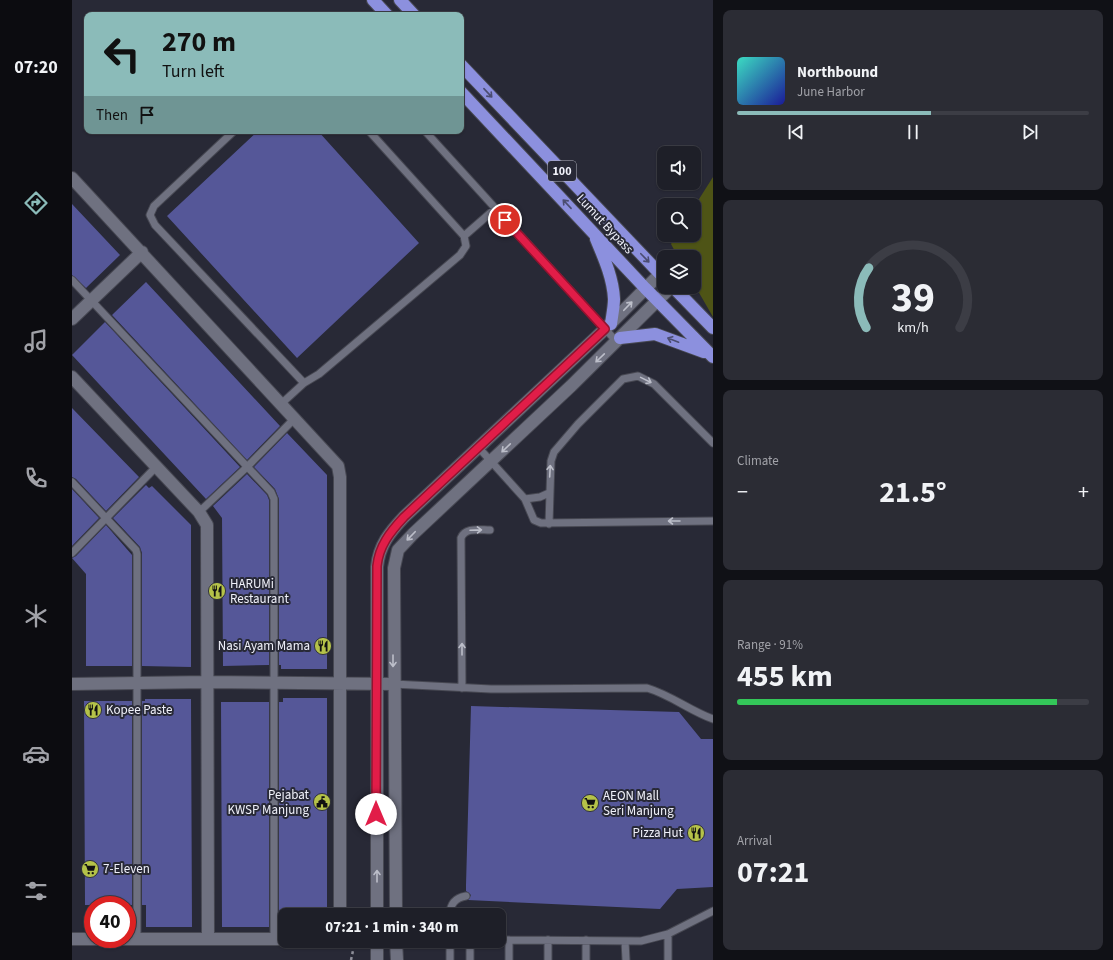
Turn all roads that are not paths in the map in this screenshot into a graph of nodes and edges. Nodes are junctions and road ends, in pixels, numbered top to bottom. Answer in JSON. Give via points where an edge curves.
{"nodes":[{"id":1,"x":373,"y":0,"type":"edge"},
{"id":2,"x":400,"y":0,"type":"edge"},
{"id":3,"x":384,"y":12,"type":"edge"},
{"id":4,"x":411,"y":12,"type":"edge"},
{"id":5,"x":464,"y":68,"type":"edge"},
{"id":6,"x":464,"y":95,"type":"edge"},
{"id":7,"x":231,"y":134,"type":"edge"},
{"id":8,"x":372,"y":134,"type":"edge"},
{"id":9,"x":428,"y":134,"type":"edge"},
{"id":10,"x":72,"y":178,"type":"edge"},
{"id":11,"x":495,"y":209,"type":"junction"},
{"id":12,"x":594,"y":232,"type":"junction"},
{"id":13,"x":464,"y":236,"type":"junction"},
{"id":14,"x":142,"y":252,"type":"junction"},
{"id":15,"x":657,"y":271,"type":"edge"},
{"id":16,"x":72,"y":280,"type":"edge"},
{"id":17,"x":657,"y":280,"type":"edge"},
{"id":18,"x":645,"y":288,"type":"junction"},
{"id":19,"x":664,"y":294,"type":"edge"},
{"id":20,"x":679,"y":294,"type":"edge"},
{"id":21,"x":91,"y":300,"type":"junction"},
{"id":22,"x":657,"y":301,"type":"junction"},
{"id":23,"x":72,"y":319,"type":"edge"},
{"id":24,"x":608,"y":327,"type":"junction"},
{"id":25,"x":713,"y":328,"type":"edge"},
{"id":26,"x":618,"y":340,"type":"junction"},
{"id":27,"x":711,"y":355,"type":"edge"},
{"id":28,"x":72,"y":377,"type":"edge"},
{"id":29,"x":304,"y":383,"type":"junction"},
{"id":30,"x":281,"y":404,"type":"junction"},
{"id":31,"x":295,"y":418,"type":"junction"},
{"id":32,"x":713,"y":443,"type":"edge"},
{"id":33,"x":479,"y":448,"type":"junction"},
{"id":34,"x":491,"y":462,"type":"junction"},
{"id":35,"x":156,"y":467,"type":"junction"},
{"id":36,"x":247,"y":467,"type":"junction"},
{"id":37,"x":72,"y":482,"type":"edge"},
{"id":38,"x":549,"y":493,"type":"junction"},
{"id":39,"x":525,"y":499,"type":"junction"},
{"id":40,"x":199,"y":512,"type":"junction"},
{"id":41,"x":107,"y":519,"type":"junction"},
{"id":42,"x":713,"y":521,"type":"edge"},
{"id":43,"x":549,"y":524,"type":"junction"},
{"id":44,"x":490,"y":530,"type":"dead end"},
{"id":45,"x":72,"y":553,"type":"edge"},
{"id":46,"x":136,"y":682,"type":"junction"},
{"id":47,"x":206,"y":682,"type":"junction"},
{"id":48,"x":273,"y":682,"type":"junction"},
{"id":49,"x":340,"y":683,"type":"junction"},
{"id":50,"x":72,"y":684,"type":"edge"},
{"id":51,"x":376,"y":684,"type":"junction"},
{"id":52,"x":393,"y":684,"type":"junction"},
{"id":53,"x":462,"y":688,"type":"junction"},
{"id":54,"x":713,"y":719,"type":"edge"},
{"id":55,"x":466,"y":896,"type":"dead end"},
{"id":56,"x":278,"y":908,"type":"edge"},
{"id":57,"x":340,"y":908,"type":"edge"},
{"id":58,"x":377,"y":908,"type":"edge"},
{"id":59,"x":396,"y":908,"type":"edge"},
{"id":60,"x":451,"y":908,"type":"edge"},
{"id":61,"x":713,"y":911,"type":"edge"},
{"id":62,"x":668,"y":934,"type":"junction"},
{"id":63,"x":72,"y":939,"type":"edge"},
{"id":64,"x":84,"y":939,"type":"edge"},
{"id":65,"x":137,"y":939,"type":"joint"},
{"id":66,"x":208,"y":939,"type":"junction"},
{"id":67,"x":278,"y":939,"type":"edge"},
{"id":68,"x":509,"y":940,"type":"joint"},
{"id":69,"x":548,"y":940,"type":"junction"},
{"id":70,"x":586,"y":940,"type":"junction"},
{"id":71,"x":625,"y":941,"type":"junction"},
{"id":72,"x":377,"y":948,"type":"edge"},
{"id":73,"x":396,"y":948,"type":"edge"},
{"id":74,"x":450,"y":948,"type":"edge"},
{"id":75,"x":470,"y":948,"type":"edge"},
{"id":76,"x":377,"y":960,"type":"edge"},
{"id":77,"x":396,"y":960,"type":"edge"},
{"id":78,"x":450,"y":960,"type":"edge"},
{"id":79,"x":470,"y":960,"type":"edge"},
{"id":80,"x":509,"y":960,"type":"edge"},
{"id":81,"x":548,"y":960,"type":"edge"},
{"id":82,"x":586,"y":960,"type":"edge"},
{"id":83,"x":626,"y":960,"type":"edge"},
{"id":84,"x":668,"y":960,"type":"edge"}],
"edges":[{"from":1,"to":3,"type":"highway"},
{"from":2,"to":4,"type":"highway"},
{"from":5,"to":15,"type":"highway","name":"Lumut Bypass","number":"100","one_way":true},
{"from":12,"to":6,"type":"highway","name":"Lumut Bypass","number":"100","one_way":true},
{"from":7,"to":29,"type":"lane","via":[[154,206],[150,215],[155,225]]},
{"from":8,"to":13,"type":"lane"},
{"from":9,"to":11,"type":"lane"},
{"from":10,"to":14,"type":"street"},
{"from":11,"to":13,"type":"lane"},
{"from":11,"to":24,"type":"lane"},
{"from":12,"to":18,"type":"highway","name":"Lumut Bypass","number":"100"},
{"from":12,"to":24,"type":"highway","via":[[612,285],[614,300]]},
{"from":13,"to":29,"type":"lane","via":[[466,246],[460,255],[319,374]]},
{"from":14,"to":21,"type":"street"},
{"from":14,"to":30,"type":"street"},
{"from":16,"to":21,"type":"lane"},
{"from":17,"to":18,"type":"street"},
{"from":18,"to":22,"type":"highway","name":"Lumut Bypass","number":"100"},
{"from":24,"to":18,"type":"street","one_way":true},
{"from":19,"to":22,"type":"street"},
{"from":20,"to":25,"type":"highway"},
{"from":21,"to":23,"type":"street"},
{"from":21,"to":36,"type":"lane"},
{"from":22,"to":26,"type":"street"},
{"from":22,"to":27,"type":"highway","name":"Lumut Bypass","number":"100"},
{"from":24,"to":26,"type":"lane"},
{"from":24,"to":33,"type":"street"},
{"from":27,"to":26,"type":"highway","one_way":true,"via":[[655,334]]},
{"from":26,"to":34,"type":"street","one_way":true},
{"from":28,"to":35,"type":"street"},
{"from":29,"to":30,"type":"lane"},
{"from":30,"to":31,"type":"street"},
{"from":31,"to":36,"type":"lane"},
{"from":31,"to":49,"type":"street","via":[[338,466],[340,476]]},
{"from":38,"to":32,"type":"lane","one_way":true,"via":[[554,452],[623,379],[638,376],[654,384]]},
{"from":33,"to":34,"type":"lane"},
{"from":33,"to":51,"type":"street","via":[[404,517],[381,547],[377,566]]},
{"from":34,"to":39,"type":"lane"},
{"from":34,"to":52,"type":"street","one_way":true,"via":[[398,550],[394,568]]},
{"from":35,"to":40,"type":"street"},
{"from":35,"to":41,"type":"lane"},
{"from":36,"to":40,"type":"lane"},
{"from":36,"to":48,"type":"lane","via":[[271,492],[274,499]]},
{"from":37,"to":41,"type":"lane"},
{"from":38,"to":39,"type":"lane"},
{"from":38,"to":43,"type":"lane"},
{"from":39,"to":43,"type":"lane","via":[[534,520]]},
{"from":40,"to":47,"type":"street","via":[[207,525]]},
{"from":41,"to":45,"type":"lane"},
{"from":41,"to":46,"type":"lane","via":[[137,554]]},
{"from":42,"to":43,"type":"lane","one_way":true},
{"from":53,"to":44,"type":"lane","one_way":true,"via":[[461,538],[468,530]]},
{"from":46,"to":47,"type":"street"},
{"from":46,"to":50,"type":"street"},
{"from":46,"to":65,"type":"lane"},
{"from":47,"to":48,"type":"street"},
{"from":47,"to":66,"type":"street"},
{"from":48,"to":49,"type":"street"},
{"from":48,"to":56,"type":"lane"},
{"from":49,"to":51,"type":"street"},
{"from":49,"to":57,"type":"street"},
{"from":51,"to":52,"type":"street"},
{"from":58,"to":51,"type":"street","one_way":true},
{"from":52,"to":53,"type":"lane"},
{"from":52,"to":59,"type":"street"},
{"from":53,"to":54,"type":"lane","via":[[647,688],[663,693],[700,715]]},
{"from":55,"to":60,"type":"lane","via":[[458,898]]},
{"from":61,"to":62,"type":"lane"},
{"from":62,"to":71,"type":"lane","via":[[641,941]]},
{"from":62,"to":84,"type":"lane"},
{"from":63,"to":64,"type":"street"},
{"from":65,"to":66,"type":"street"},
{"from":66,"to":67,"type":"street"},
{"from":68,"to":69,"type":"lane"},
{"from":68,"to":80,"type":"lane"},
{"from":69,"to":70,"type":"lane"},
{"from":69,"to":81,"type":"lane"},
{"from":70,"to":71,"type":"lane"},
{"from":70,"to":82,"type":"lane"},
{"from":71,"to":83,"type":"lane"},
{"from":72,"to":76,"type":"street"},
{"from":73,"to":77,"type":"street"},
{"from":74,"to":78,"type":"lane"},
{"from":75,"to":79,"type":"lane"}]}
